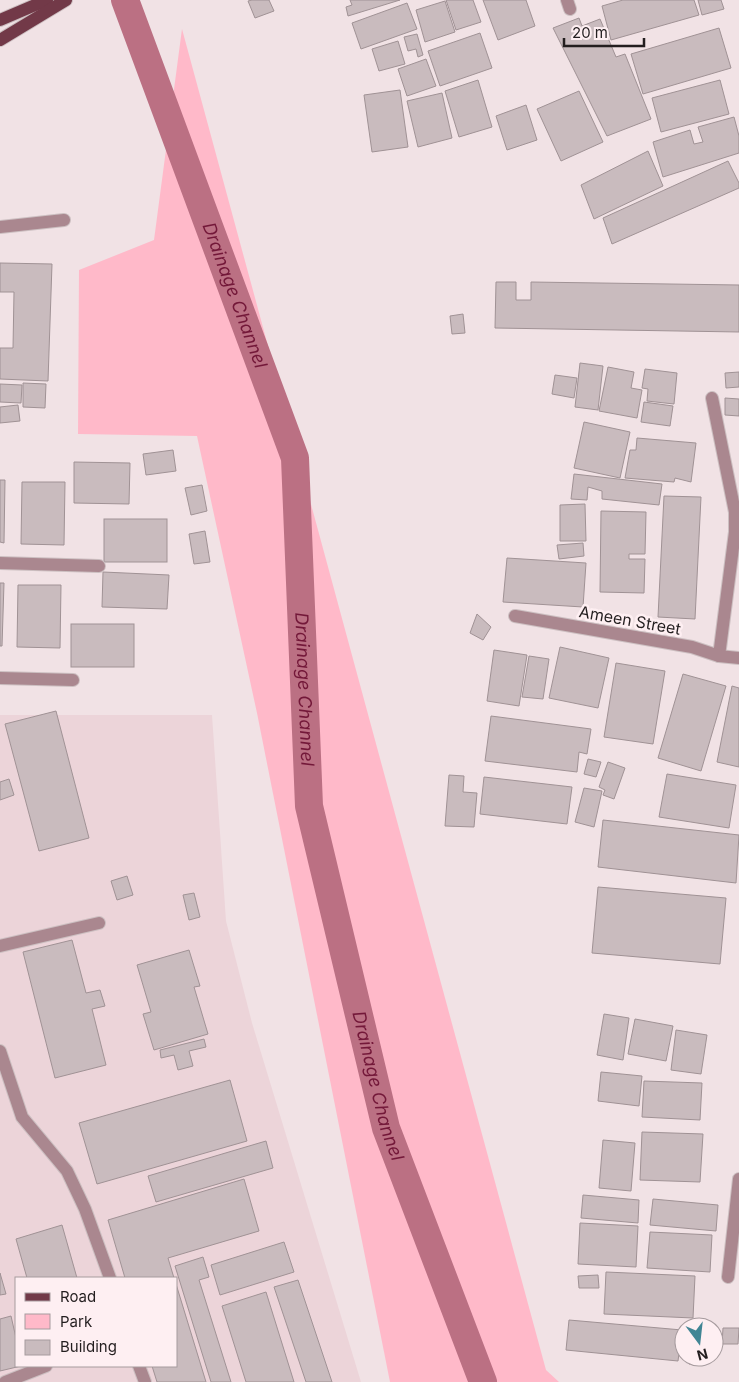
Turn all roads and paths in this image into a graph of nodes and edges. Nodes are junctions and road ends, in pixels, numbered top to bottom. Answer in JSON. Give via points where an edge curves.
{"nodes":[{"id":1,"x":47,"y":0,"type":"edge"},
{"id":2,"x":66,"y":0,"type":"edge"},
{"id":3,"x":0,"y":20,"type":"edge"},
{"id":4,"x":0,"y":40,"type":"edge"},
{"id":5,"x":64,"y":220,"type":"dead end"},
{"id":6,"x":0,"y":227,"type":"edge"},
{"id":7,"x":712,"y":398,"type":"dead end"},
{"id":8,"x":0,"y":563,"type":"edge"},
{"id":9,"x":99,"y":566,"type":"dead end"},
{"id":10,"x":515,"y":616,"type":"dead end"},
{"id":11,"x":719,"y":656,"type":"junction"},
{"id":12,"x":739,"y":658,"type":"edge"},
{"id":13,"x":0,"y":678,"type":"edge"},
{"id":14,"x":73,"y":680,"type":"dead end"},
{"id":15,"x":99,"y":923,"type":"dead end"},
{"id":16,"x":0,"y":946,"type":"edge"},
{"id":17,"x":0,"y":1051,"type":"edge"},
{"id":18,"x":739,"y":1180,"type":"edge"},
{"id":19,"x":110,"y":1277,"type":"edge"},
{"id":20,"x":728,"y":1277,"type":"dead end"},
{"id":21,"x":43,"y":1367,"type":"edge"},
{"id":22,"x":139,"y":1367,"type":"edge"},
{"id":23,"x":5,"y":1382,"type":"edge"},
{"id":24,"x":145,"y":1382,"type":"edge"}],
"edges":[{"from":1,"to":3,"type":"main road"},
{"from":2,"to":4,"type":"main road"},
{"from":5,"to":6,"type":"street"},
{"from":7,"to":11,"type":"street","via":[[735,512],[736,532]]},
{"from":8,"to":9,"type":"street"},
{"from":10,"to":11,"type":"street","name":"Ameen Street","via":[[692,647]]},
{"from":11,"to":12,"type":"street","name":"Ameen Street"},
{"from":13,"to":14,"type":"street"},
{"from":15,"to":16,"type":"street"},
{"from":17,"to":19,"type":"street","via":[[22,1117],[67,1171],[86,1209]]},
{"from":18,"to":20,"type":"street"},
{"from":21,"to":23,"type":"street"},
{"from":22,"to":24,"type":"street"}]}
